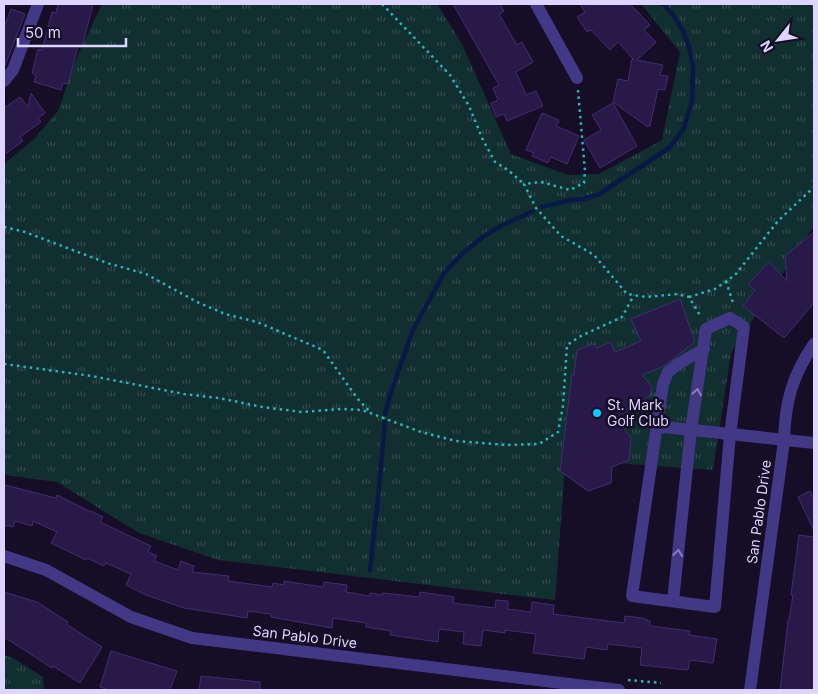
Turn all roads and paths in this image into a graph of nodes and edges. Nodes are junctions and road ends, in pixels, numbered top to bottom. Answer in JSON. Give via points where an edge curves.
{"nodes":[{"id":1,"x":38,"y":4,"type":"edge"},
{"id":2,"x":382,"y":4,"type":"edge"},
{"id":3,"x":536,"y":4,"type":"edge"},
{"id":4,"x":577,"y":78,"type":"joint"},
{"id":5,"x":4,"y":80,"type":"edge"},
{"id":6,"x":524,"y":184,"type":"junction"},
{"id":7,"x":814,"y":187,"type":"edge"},
{"id":8,"x":4,"y":227,"type":"edge"},
{"id":9,"x":726,"y":281,"type":"junction"},
{"id":10,"x":634,"y":295,"type":"junction"},
{"id":11,"x":689,"y":297,"type":"junction"},
{"id":12,"x":737,"y":322,"type":"junction"},
{"id":13,"x":706,"y":329,"type":"junction"},
{"id":14,"x":814,"y":344,"type":"edge"},
{"id":15,"x":704,"y":349,"type":"junction"},
{"id":16,"x":4,"y":364,"type":"edge"},
{"id":17,"x":371,"y":413,"type":"junction"},
{"id":18,"x":656,"y":426,"type":"junction"},
{"id":19,"x":691,"y":430,"type":"junction"},
{"id":20,"x":730,"y":435,"type":"junction"},
{"id":21,"x":784,"y":441,"type":"junction"},
{"id":22,"x":814,"y":443,"type":"edge"},
{"id":23,"x":4,"y":556,"type":"edge"},
{"id":24,"x":673,"y":601,"type":"junction"},
{"id":25,"x":619,"y":690,"type":"edge"},
{"id":26,"x":750,"y":690,"type":"edge"}],
"edges":[{"from":1,"to":5,"type":"street","via":[[13,70]]},
{"from":2,"to":6,"type":"path","via":[[450,74],[495,162]]},
{"from":3,"to":4,"type":"street"},
{"from":4,"to":6,"type":"path","via":[[584,183],[570,190],[541,182]]},
{"from":6,"to":10,"type":"path","via":[[536,208],[561,236],[594,255],[627,294]]},
{"from":7,"to":9,"type":"path","via":[[778,220],[735,275]]},
{"from":8,"to":17,"type":"path","via":[[146,274],[206,306],[257,322],[323,350]]},
{"from":9,"to":11,"type":"path","via":[[715,289]]},
{"from":9,"to":12,"type":"path"},
{"from":10,"to":11,"type":"path","via":[[676,294]]},
{"from":10,"to":17,"type":"path","via":[[622,317],[567,345],[558,432],[538,444],[506,445],[456,440],[421,432]]},
{"from":11,"to":13,"type":"path"},
{"from":12,"to":13,"type":"street","via":[[730,318]]},
{"from":12,"to":20,"type":"street","via":[[744,327]]},
{"from":13,"to":15,"type":"street"},
{"from":14,"to":21,"type":"street","name":"San Pablo Drive","via":[[792,385],[785,414]]},
{"from":15,"to":18,"type":"street","via":[[668,372]]},
{"from":19,"to":15,"type":"street","one_way":true},
{"from":16,"to":17,"type":"path","via":[[92,376],[262,407],[302,412],[362,410]]},
{"from":18,"to":19,"type":"street"},
{"from":18,"to":24,"type":"street","via":[[632,596]]},
{"from":19,"to":20,"type":"street"},
{"from":24,"to":19,"type":"street","one_way":true},
{"from":20,"to":21,"type":"street"},
{"from":20,"to":24,"type":"street","via":[[715,607]]},
{"from":21,"to":22,"type":"street"},
{"from":21,"to":26,"type":"street","name":"San Pablo Drive"},
{"from":23,"to":25,"type":"street","name":"San Pablo Drive","via":[[46,570],[131,617],[192,638]]}]}
